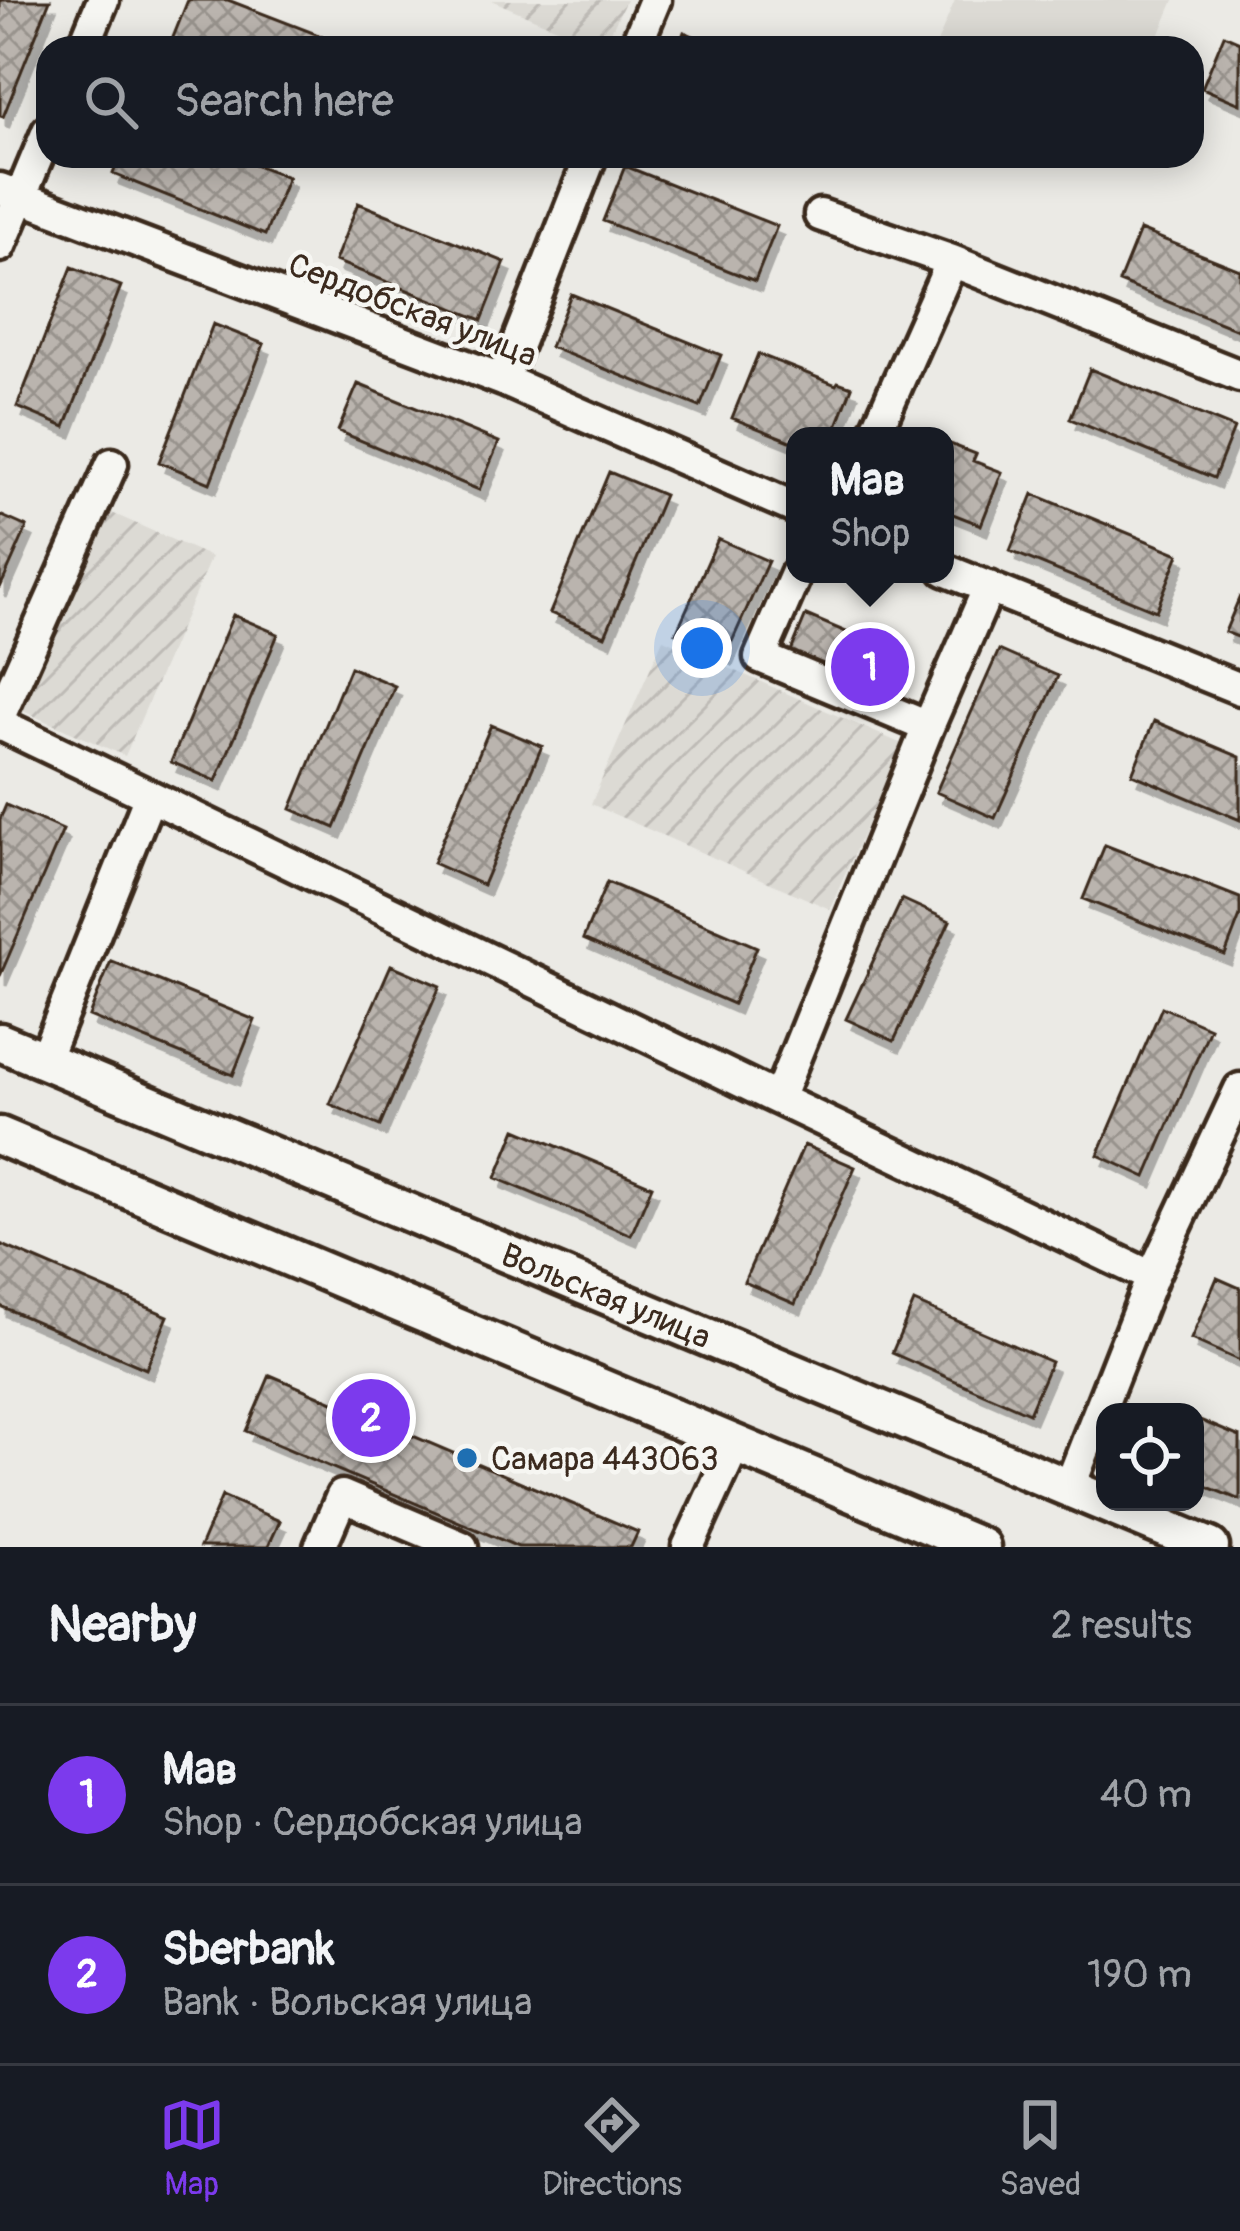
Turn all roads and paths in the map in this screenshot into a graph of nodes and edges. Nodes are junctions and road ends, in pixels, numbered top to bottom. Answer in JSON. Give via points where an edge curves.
{"nodes":[{"id":1,"x":103,"y":0,"type":"edge"},
{"id":2,"x":655,"y":0,"type":"edge"},
{"id":3,"x":88,"y":36,"type":"edge"},
{"id":4,"x":640,"y":36,"type":"edge"},
{"id":5,"x":36,"y":151,"type":"edge"},
{"id":6,"x":586,"y":168,"type":"edge"},
{"id":7,"x":10,"y":193,"type":"edge"},
{"id":8,"x":820,"y":215,"type":"dead end"},
{"id":9,"x":0,"y":246,"type":"edge"},
{"id":10,"x":952,"y":262,"type":"junction"},
{"id":11,"x":1240,"y":376,"type":"edge"},
{"id":12,"x":502,"y":380,"type":"junction"},
{"id":13,"x":878,"y":427,"type":"edge"},
{"id":14,"x":112,"y":464,"type":"dead end"},
{"id":15,"x":786,"y":504,"type":"edge"},
{"id":16,"x":954,"y":573,"type":"edge"},
{"id":17,"x":792,"y":583,"type":"edge"},
{"id":18,"x":989,"y":587,"type":"junction"},
{"id":19,"x":1240,"y":689,"type":"edge"},
{"id":20,"x":0,"y":715,"type":"edge"},
{"id":21,"x":0,"y":724,"type":"edge"},
{"id":22,"x":928,"y":727,"type":"junction"},
{"id":23,"x":150,"y":796,"type":"junction"},
{"id":24,"x":0,"y":1042,"type":"edge"},
{"id":25,"x":44,"y":1060,"type":"junction"},
{"id":26,"x":1240,"y":1089,"type":"edge"},
{"id":27,"x":778,"y":1099,"type":"junction"},
{"id":28,"x":0,"y":1136,"type":"edge"},
{"id":29,"x":1152,"y":1277,"type":"junction"},
{"id":30,"x":735,"y":1444,"type":"junction"},
{"id":31,"x":1069,"y":1488,"type":"junction"},
{"id":32,"x":320,"y":1547,"type":"edge"},
{"id":33,"x":462,"y":1547,"type":"edge"},
{"id":34,"x":688,"y":1547,"type":"edge"},
{"id":35,"x":981,"y":1547,"type":"edge"},
{"id":36,"x":1210,"y":1547,"type":"edge"}],
"edges":[{"from":1,"to":3,"type":"street"},
{"from":2,"to":4,"type":"street"},
{"from":5,"to":7,"type":"street"},
{"from":6,"to":12,"type":"street"},
{"from":7,"to":9,"type":"street"},
{"from":7,"to":12,"type":"street","name":"Сердобская улица"},
{"from":8,"to":10,"type":"street"},
{"from":10,"to":11,"type":"street"},
{"from":10,"to":13,"type":"street"},
{"from":12,"to":15,"type":"street","name":"Сердобская улица"},
{"from":14,"to":20,"type":"street"},
{"from":16,"to":18,"type":"street"},
{"from":17,"to":22,"type":"street","via":[[760,657]]},
{"from":18,"to":19,"type":"street"},
{"from":18,"to":22,"type":"street"},
{"from":21,"to":23,"type":"street"},
{"from":22,"to":27,"type":"street"},
{"from":23,"to":25,"type":"street"},
{"from":23,"to":27,"type":"street"},
{"from":24,"to":25,"type":"main road","name":"Вольская улица"},
{"from":25,"to":31,"type":"main road","name":"Вольская улица"},
{"from":26,"to":29,"type":"street"},
{"from":27,"to":29,"type":"street"},
{"from":28,"to":30,"type":"main road"},
{"from":29,"to":31,"type":"street"},
{"from":30,"to":34,"type":"street"},
{"from":30,"to":35,"type":"main road"},
{"from":31,"to":36,"type":"main road","name":"Вольская улица"},
{"from":32,"to":33,"type":"street","via":[[342,1496]]}]}
